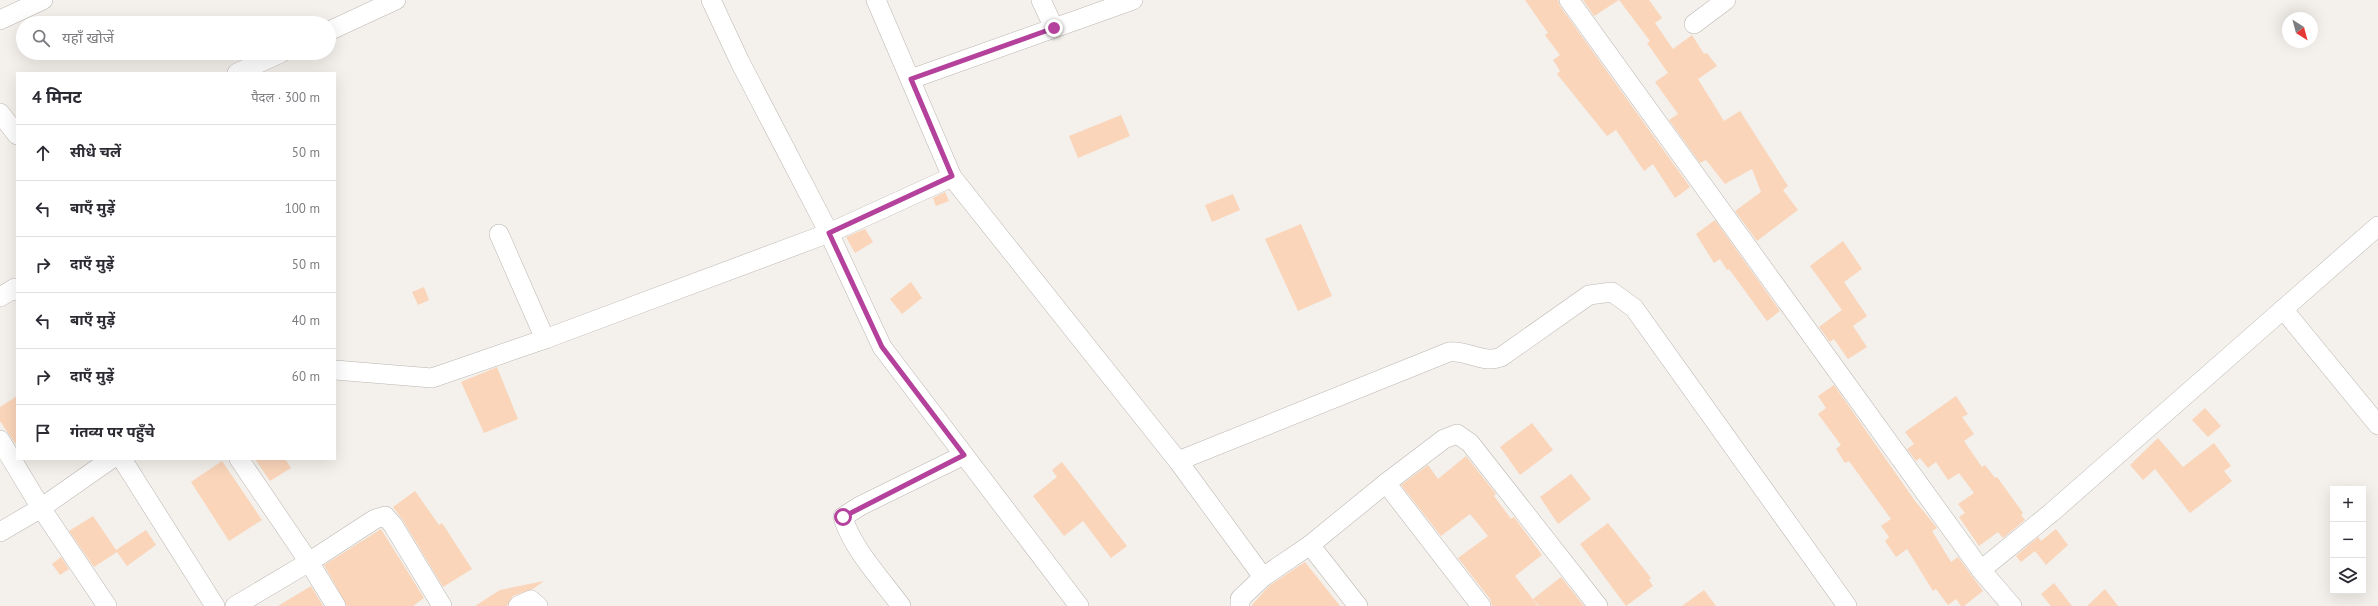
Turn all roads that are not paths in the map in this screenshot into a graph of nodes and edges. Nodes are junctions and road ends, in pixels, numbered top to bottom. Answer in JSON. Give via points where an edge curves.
{"nodes":[{"id":1,"x":43,"y":0,"type":"edge"},
{"id":2,"x":396,"y":0,"type":"edge"},
{"id":3,"x":711,"y":0,"type":"edge"},
{"id":4,"x":876,"y":0,"type":"edge"},
{"id":5,"x":1040,"y":0,"type":"edge"},
{"id":6,"x":1133,"y":0,"type":"edge"},
{"id":7,"x":1568,"y":0,"type":"edge"},
{"id":8,"x":1726,"y":0,"type":"edge"},
{"id":9,"x":0,"y":20,"type":"edge"},
{"id":10,"x":1694,"y":24,"type":"dead end"},
{"id":11,"x":336,"y":28,"type":"edge"},
{"id":12,"x":1054,"y":28,"type":"junction"},
{"id":13,"x":266,"y":60,"type":"edge"},
{"id":14,"x":239,"y":72,"type":"edge"},
{"id":15,"x":911,"y":79,"type":"junction"},
{"id":16,"x":0,"y":113,"type":"edge"},
{"id":17,"x":16,"y":134,"type":"edge"},
{"id":18,"x":952,"y":176,"type":"junction"},
{"id":19,"x":2378,"y":226,"type":"edge"},
{"id":20,"x":829,"y":233,"type":"junction"},
{"id":21,"x":499,"y":234,"type":"dead end"},
{"id":22,"x":16,"y":290,"type":"edge"},
{"id":23,"x":0,"y":297,"type":"edge"},
{"id":24,"x":2283,"y":309,"type":"junction"},
{"id":25,"x":545,"y":339,"type":"junction"},
{"id":26,"x":336,"y":370,"type":"edge"},
{"id":27,"x":2378,"y":425,"type":"edge"},
{"id":28,"x":0,"y":440,"type":"edge"},
{"id":29,"x":964,"y":455,"type":"junction"},
{"id":30,"x":110,"y":460,"type":"edge"},
{"id":31,"x":123,"y":460,"type":"edge"},
{"id":32,"x":240,"y":460,"type":"edge"},
{"id":33,"x":1178,"y":461,"type":"junction"},
{"id":34,"x":1386,"y":483,"type":"junction"},
{"id":35,"x":41,"y":508,"type":"junction"},
{"id":36,"x":0,"y":532,"type":"edge"},
{"id":37,"x":1310,"y":545,"type":"junction"},
{"id":38,"x":309,"y":562,"type":"junction"},
{"id":39,"x":1981,"y":570,"type":"junction"},
{"id":40,"x":1263,"y":577,"type":"junction"},
{"id":41,"x":107,"y":606,"type":"edge"},
{"id":42,"x":215,"y":606,"type":"edge"},
{"id":43,"x":235,"y":606,"type":"edge"},
{"id":44,"x":336,"y":606,"type":"edge"},
{"id":45,"x":442,"y":606,"type":"edge"},
{"id":46,"x":518,"y":606,"type":"edge"},
{"id":47,"x":538,"y":606,"type":"edge"},
{"id":48,"x":901,"y":606,"type":"edge"},
{"id":49,"x":1079,"y":606,"type":"edge"},
{"id":50,"x":1240,"y":606,"type":"edge"},
{"id":51,"x":1358,"y":606,"type":"edge"},
{"id":52,"x":1481,"y":606,"type":"edge"},
{"id":53,"x":1598,"y":606,"type":"edge"},
{"id":54,"x":1847,"y":606,"type":"edge"},
{"id":55,"x":2012,"y":606,"type":"edge"}],
"edges":[{"from":1,"to":9,"type":"street"},
{"from":2,"to":11,"type":"street"},
{"from":3,"to":20,"type":"street","via":[[740,62]]},
{"from":4,"to":15,"type":"street"},
{"from":5,"to":12,"type":"street"},
{"from":6,"to":12,"type":"street"},
{"from":7,"to":39,"type":"street"},
{"from":8,"to":10,"type":"street"},
{"from":12,"to":15,"type":"street"},
{"from":13,"to":14,"type":"street"},
{"from":15,"to":18,"type":"street"},
{"from":16,"to":17,"type":"street"},
{"from":18,"to":20,"type":"street"},
{"from":18,"to":33,"type":"street"},
{"from":19,"to":24,"type":"street"},
{"from":20,"to":25,"type":"street"},
{"from":20,"to":29,"type":"street","via":[[882,347]]},
{"from":21,"to":25,"type":"street"},
{"from":22,"to":23,"type":"street"},
{"from":24,"to":27,"type":"street"},
{"from":24,"to":39,"type":"street","via":[[2051,513]]},
{"from":25,"to":26,"type":"street","via":[[432,378]]},
{"from":28,"to":35,"type":"street"},
{"from":29,"to":48,"type":"street","via":[[843,517],[846,529],[856,545]]},
{"from":29,"to":49,"type":"street"},
{"from":30,"to":35,"type":"street"},
{"from":31,"to":42,"type":"street"},
{"from":32,"to":38,"type":"street"},
{"from":33,"to":40,"type":"street"},
{"from":33,"to":54,"type":"street","via":[[1449,352],[1458,351],[1492,361],[1589,295],[1612,292],[1634,308]]},
{"from":34,"to":37,"type":"street"},
{"from":34,"to":52,"type":"street"},
{"from":34,"to":53,"type":"street","via":[[1444,439],[1457,434],[1470,443]]},
{"from":35,"to":36,"type":"street"},
{"from":35,"to":41,"type":"street"},
{"from":37,"to":40,"type":"street"},
{"from":37,"to":51,"type":"street"},
{"from":38,"to":43,"type":"street"},
{"from":38,"to":44,"type":"street"},
{"from":38,"to":45,"type":"street","via":[[375,519],[385,516]]},
{"from":39,"to":55,"type":"street"},
{"from":40,"to":50,"type":"street","via":[[1240,599]]},
{"from":46,"to":47,"type":"street","via":[[531,600]]}]}
